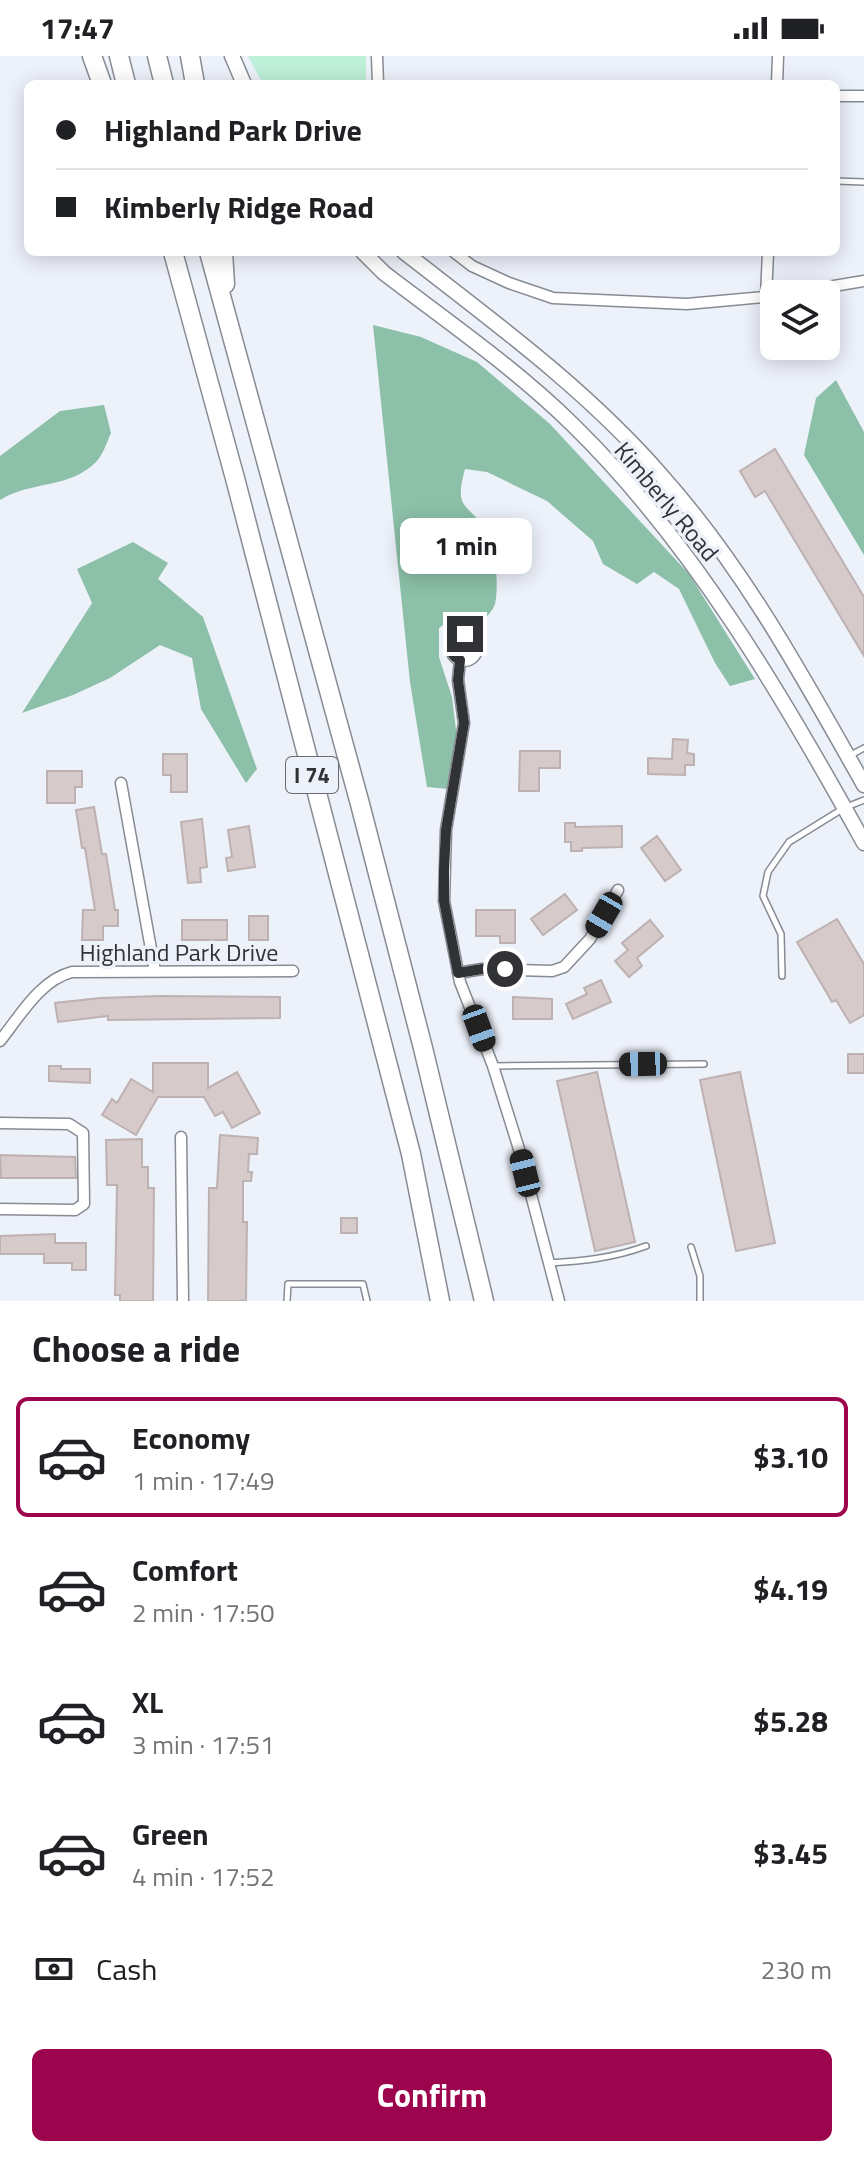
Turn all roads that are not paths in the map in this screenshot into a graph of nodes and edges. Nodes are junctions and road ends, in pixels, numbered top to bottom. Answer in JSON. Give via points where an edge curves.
{"nodes":[{"id":1,"x":92,"y":56,"type":"edge"},
{"id":2,"x":119,"y":56,"type":"edge"},
{"id":3,"x":157,"y":56,"type":"edge"},
{"id":4,"x":190,"y":56,"type":"edge"},
{"id":5,"x":232,"y":56,"type":"edge"},
{"id":6,"x":377,"y":56,"type":"edge"},
{"id":7,"x":778,"y":56,"type":"edge"},
{"id":8,"x":101,"y":80,"type":"edge"},
{"id":9,"x":125,"y":80,"type":"edge"},
{"id":10,"x":163,"y":80,"type":"edge"},
{"id":11,"x":194,"y":80,"type":"edge"},
{"id":12,"x":242,"y":80,"type":"edge"},
{"id":13,"x":378,"y":80,"type":"edge"},
{"id":14,"x":777,"y":80,"type":"edge"},
{"id":15,"x":840,"y":96,"type":"edge"},
{"id":16,"x":864,"y":96,"type":"edge"},
{"id":17,"x":840,"y":181,"type":"edge"},
{"id":18,"x":864,"y":182,"type":"edge"},
{"id":19,"x":174,"y":256,"type":"edge"},
{"id":20,"x":210,"y":256,"type":"edge"},
{"id":21,"x":223,"y":256,"type":"edge"},
{"id":22,"x":367,"y":256,"type":"edge"},
{"id":23,"x":409,"y":256,"type":"edge"},
{"id":24,"x":459,"y":256,"type":"edge"},
{"id":25,"x":768,"y":256,"type":"edge"},
{"id":26,"x":769,"y":280,"type":"edge"},
{"id":27,"x":864,"y":281,"type":"edge"},
{"id":28,"x":840,"y":285,"type":"edge"},
{"id":29,"x":760,"y":297,"type":"edge"},
{"id":30,"x":225,"y":314,"type":"junction"},
{"id":31,"x":460,"y":660,"type":"dead end"},
{"id":32,"x":864,"y":748,"type":"edge"},
{"id":33,"x":848,"y":757,"type":"junction"},
{"id":34,"x":121,"y":783,"type":"dead end"},
{"id":35,"x":864,"y":785,"type":"edge"},
{"id":36,"x":864,"y":800,"type":"edge"},
{"id":37,"x":844,"y":808,"type":"junction"},
{"id":38,"x":864,"y":843,"type":"edge"},
{"id":39,"x":618,"y":890,"type":"dead end"},
{"id":40,"x":155,"y":971,"type":"junction"},
{"id":41,"x":293,"y":971,"type":"dead end"},
{"id":42,"x":458,"y":973,"type":"junction"},
{"id":43,"x":782,"y":976,"type":"dead end"},
{"id":44,"x":0,"y":1041,"type":"edge"},
{"id":45,"x":704,"y":1064,"type":"dead end"},
{"id":46,"x":493,"y":1066,"type":"junction"},
{"id":47,"x":0,"y":1123,"type":"edge"},
{"id":48,"x":181,"y":1137,"type":"dead end"},
{"id":49,"x":0,"y":1209,"type":"edge"},
{"id":50,"x":646,"y":1246,"type":"dead end"},
{"id":51,"x":691,"y":1247,"type":"dead end"},
{"id":52,"x":548,"y":1263,"type":"junction"},
{"id":53,"x":183,"y":1301,"type":"edge"},
{"id":54,"x":287,"y":1301,"type":"edge"},
{"id":55,"x":367,"y":1301,"type":"edge"},
{"id":56,"x":440,"y":1301,"type":"edge"},
{"id":57,"x":484,"y":1301,"type":"edge"},
{"id":58,"x":559,"y":1301,"type":"edge"},
{"id":59,"x":700,"y":1301,"type":"edge"}],
"edges":[{"from":1,"to":8,"type":"highway"},
{"from":2,"to":9,"type":"highway"},
{"from":3,"to":10,"type":"highway"},
{"from":4,"to":11,"type":"highway"},
{"from":5,"to":12,"type":"main road"},
{"from":6,"to":13,"type":"street"},
{"from":7,"to":14,"type":"street"},
{"from":15,"to":16,"type":"street"},
{"from":17,"to":18,"type":"lane"},
{"from":19,"to":56,"type":"highway","number":"I 74","via":[[411,1154]]},
{"from":20,"to":30,"type":"highway","number":"I 74"},
{"from":21,"to":30,"type":"highway"},
{"from":22,"to":37,"type":"main road","name":"Kimberly Road","via":[[525,380],[646,505],[716,595]]},
{"from":23,"to":33,"type":"main road","name":"Kimberly Road","via":[[587,398],[662,475],[743,579]]},
{"from":24,"to":29,"type":"street","via":[[553,298],[687,304]]},
{"from":25,"to":26,"type":"street"},
{"from":27,"to":28,"type":"street"},
{"from":30,"to":57,"type":"highway","number":"I 74","via":[[368,834]]},
{"from":31,"to":42,"type":"street","via":[[464,723],[444,871],[444,901]]},
{"from":32,"to":33,"type":"lane"},
{"from":33,"to":35,"type":"main road","name":"Kimberly Road"},
{"from":34,"to":40,"type":"street"},
{"from":36,"to":37,"type":"lane"},
{"from":37,"to":38,"type":"main road","name":"Kimberly Road"},
{"from":37,"to":43,"type":"lane","via":[[789,842],[768,872],[763,896],[781,934]]},
{"from":39,"to":42,"type":"street","via":[[590,939],[564,967]]},
{"from":40,"to":41,"type":"street","name":"Highland Park Drive"},
{"from":40,"to":44,"type":"street","name":"Highland Park Drive","via":[[60,975]]},
{"from":42,"to":46,"type":"street"},
{"from":45,"to":46,"type":"lane"},
{"from":46,"to":52,"type":"street"},
{"from":47,"to":49,"type":"street","via":[[78,1127],[83,1133],[84,1204],[75,1210]]},
{"from":48,"to":53,"type":"street"},
{"from":50,"to":52,"type":"lane","via":[[619,1256]]},
{"from":51,"to":59,"type":"lane","via":[[700,1276]]},
{"from":52,"to":58,"type":"street"},
{"from":54,"to":55,"type":"lane","via":[[288,1284],[363,1284]]}]}
